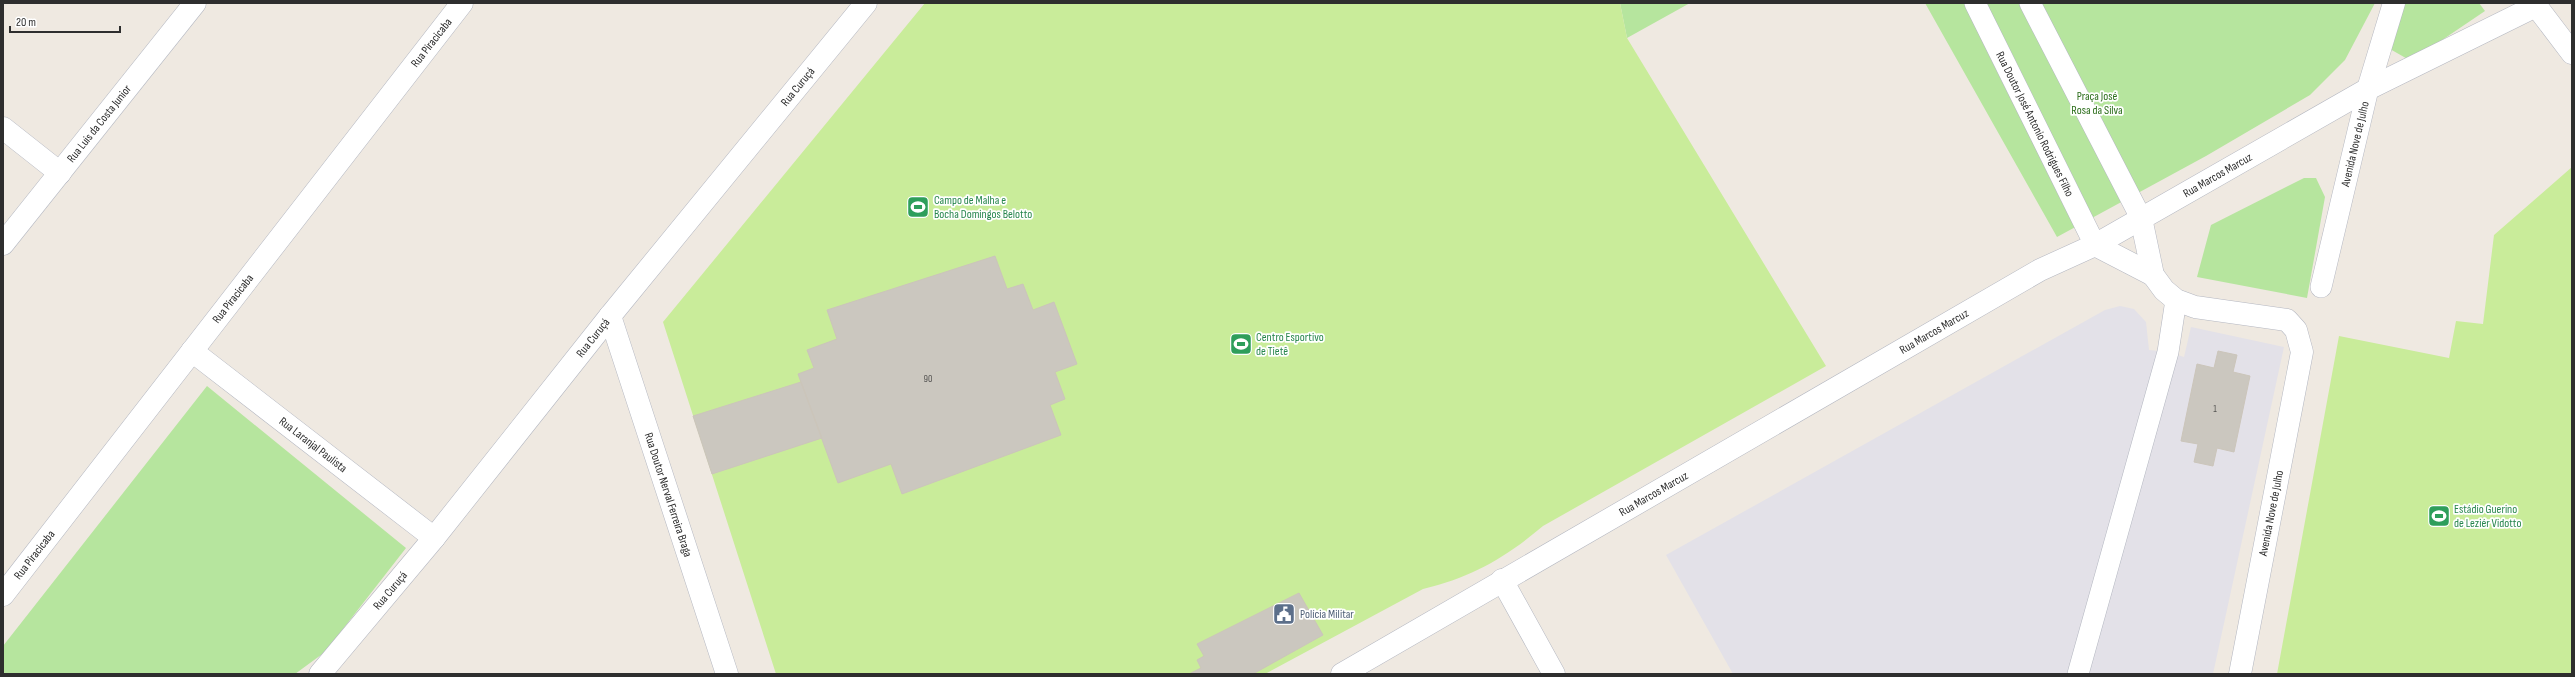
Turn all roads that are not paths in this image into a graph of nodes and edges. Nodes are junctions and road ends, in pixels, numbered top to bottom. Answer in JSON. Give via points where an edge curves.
{"nodes":[{"id":1,"x":195,"y":3,"type":"edge"},
{"id":2,"x":462,"y":3,"type":"edge"},
{"id":3,"x":866,"y":3,"type":"edge"},
{"id":4,"x":1975,"y":3,"type":"edge"},
{"id":5,"x":2030,"y":3,"type":"edge"},
{"id":6,"x":2394,"y":3,"type":"edge"},
{"id":7,"x":2535,"y":5,"type":"edge"},
{"id":8,"x":2572,"y":53,"type":"edge"},
{"id":9,"x":2368,"y":89,"type":"junction"},
{"id":10,"x":3,"y":128,"type":"edge"},
{"id":11,"x":60,"y":172,"type":"junction"},
{"id":12,"x":2141,"y":218,"type":"junction"},
{"id":13,"x":3,"y":244,"type":"edge"},
{"id":14,"x":2095,"y":245,"type":"junction"},
{"id":15,"x":2153,"y":274,"type":"junction"},
{"id":16,"x":2321,"y":287,"type":"dead end"},
{"id":17,"x":2176,"y":300,"type":"junction"},
{"id":18,"x":610,"y":316,"type":"junction"},
{"id":19,"x":192,"y":351,"type":"junction"},
{"id":20,"x":434,"y":538,"type":"junction"},
{"id":21,"x":1502,"y":580,"type":"junction"},
{"id":22,"x":3,"y":595,"type":"edge"},
{"id":23,"x":320,"y":674,"type":"edge"},
{"id":24,"x":726,"y":674,"type":"edge"},
{"id":25,"x":1342,"y":674,"type":"edge"},
{"id":26,"x":1554,"y":674,"type":"edge"},
{"id":27,"x":2078,"y":674,"type":"edge"},
{"id":28,"x":2240,"y":674,"type":"edge"}],
"edges":[{"from":1,"to":11,"type":"street","name":"Rua Luis da Costa Junior"},
{"from":2,"to":19,"type":"street","name":"Rua Piracicaba"},
{"from":3,"to":18,"type":"street","name":"Rua Curuçá"},
{"from":4,"to":14,"type":"lane","name":"Rua Doutor José Antonio Rodrigues Filho"},
{"from":5,"to":12,"type":"lane"},
{"from":6,"to":9,"type":"street","name":"Avenida Nove de Julho"},
{"from":7,"to":8,"type":"street"},
{"from":7,"to":9,"type":"street","name":"Rua Marcos Marcuz"},
{"from":9,"to":12,"type":"street","name":"Rua Marcos Marcuz"},
{"from":9,"to":16,"type":"lane","name":"Avenida Nove de Julho"},
{"from":10,"to":11,"type":"street"},
{"from":11,"to":13,"type":"street","name":"Rua Luis da Costa Junior"},
{"from":12,"to":14,"type":"street","name":"Rua Marcos Marcuz"},
{"from":12,"to":15,"type":"street"},
{"from":14,"to":15,"type":"street"},
{"from":14,"to":21,"type":"street","name":"Rua Marcos Marcuz","via":[[2040,270]]},
{"from":15,"to":17,"type":"street","via":[[2164,290]]},
{"from":17,"to":27,"type":"lane","via":[[2168,352]]},
{"from":17,"to":28,"type":"street","name":"Avenida Nove de Julho","via":[[2195,307],[2287,320],[2296,330],[2302,352]]},
{"from":18,"to":20,"type":"street","name":"Rua Curuçá"},
{"from":18,"to":24,"type":"street","name":"Rua Doutor Nerval Ferreira Braga"},
{"from":19,"to":20,"type":"street","name":"Rua Laranjal Paulista"},
{"from":19,"to":22,"type":"street","name":"Rua Piracicaba"},
{"from":20,"to":23,"type":"street","name":"Rua Curuçá"},
{"from":21,"to":25,"type":"street","name":"Rua Marcos Marcuz"},
{"from":21,"to":26,"type":"street"}]}
